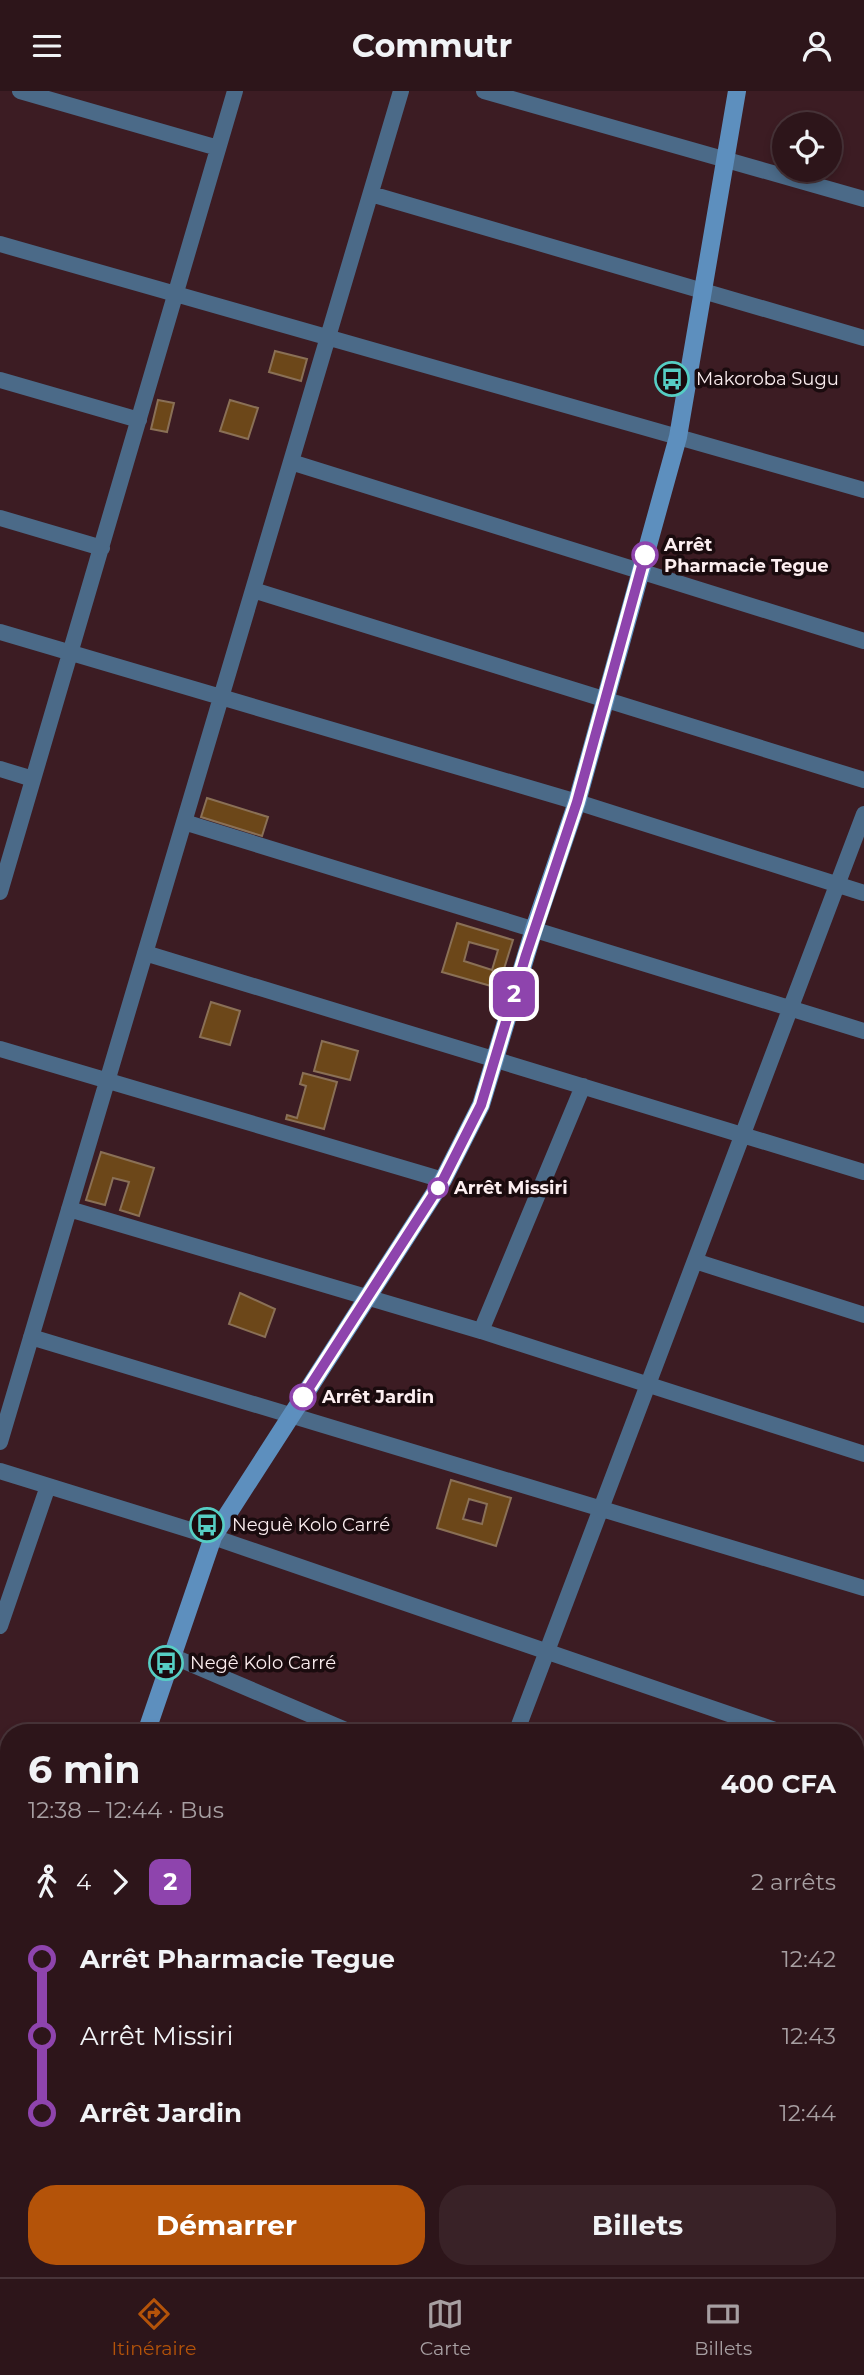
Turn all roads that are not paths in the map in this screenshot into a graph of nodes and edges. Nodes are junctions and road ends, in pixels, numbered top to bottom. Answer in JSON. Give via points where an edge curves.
{"nodes":[{"id":1,"x":20,"y":91,"type":"edge"},
{"id":2,"x":235,"y":91,"type":"edge"},
{"id":3,"x":401,"y":91,"type":"edge"},
{"id":4,"x":484,"y":91,"type":"edge"},
{"id":5,"x":737,"y":91,"type":"edge"},
{"id":6,"x":218,"y":148,"type":"junction"},
{"id":7,"x":725,"y":159,"type":"junction"},
{"id":8,"x":370,"y":194,"type":"junction"},
{"id":9,"x":864,"y":199,"type":"edge"},
{"id":10,"x":0,"y":244,"type":"edge"},
{"id":11,"x":703,"y":291,"type":"junction"},
{"id":12,"x":176,"y":294,"type":"junction"},
{"id":13,"x":328,"y":338,"type":"junction"},
{"id":14,"x":864,"y":338,"type":"edge"},
{"id":15,"x":0,"y":380,"type":"edge"},
{"id":16,"x":139,"y":420,"type":"junction"},
{"id":17,"x":678,"y":437,"type":"junction"},
{"id":18,"x":291,"y":463,"type":"junction"},
{"id":19,"x":864,"y":490,"type":"edge"},
{"id":20,"x":0,"y":518,"type":"edge"},
{"id":21,"x":102,"y":548,"type":"junction"},
{"id":22,"x":640,"y":572,"type":"junction"},
{"id":23,"x":253,"y":590,"type":"junction"},
{"id":24,"x":0,"y":632,"type":"edge"},
{"id":25,"x":864,"y":641,"type":"edge"},
{"id":26,"x":71,"y":653,"type":"junction"},
{"id":27,"x":221,"y":697,"type":"junction"},
{"id":28,"x":605,"y":699,"type":"junction"},
{"id":29,"x":0,"y":769,"type":"edge"},
{"id":30,"x":33,"y":779,"type":"junction"},
{"id":31,"x":864,"y":779,"type":"edge"},
{"id":32,"x":577,"y":802,"type":"junction"},
{"id":33,"x":864,"y":814,"type":"edge"},
{"id":34,"x":184,"y":823,"type":"junction"},
{"id":35,"x":837,"y":884,"type":"junction"},
{"id":36,"x":0,"y":892,"type":"edge"},
{"id":37,"x":864,"y":893,"type":"edge"},
{"id":38,"x":534,"y":929,"type":"junction"},
{"id":39,"x":145,"y":953,"type":"junction"},
{"id":40,"x":790,"y":1009,"type":"junction"},
{"id":41,"x":864,"y":1031,"type":"edge"},
{"id":42,"x":0,"y":1049,"type":"edge"},
{"id":43,"x":494,"y":1059,"type":"junction"},
{"id":44,"x":107,"y":1081,"type":"junction"},
{"id":45,"x":583,"y":1086,"type":"junction"},
{"id":46,"x":742,"y":1135,"type":"junction"},
{"id":47,"x":864,"y":1172,"type":"edge"},
{"id":48,"x":443,"y":1180,"type":"junction"},
{"id":49,"x":69,"y":1209,"type":"junction"},
{"id":50,"x":695,"y":1261,"type":"junction"},
{"id":51,"x":367,"y":1297,"type":"junction"},
{"id":52,"x":864,"y":1315,"type":"edge"},
{"id":53,"x":481,"y":1331,"type":"junction"},
{"id":54,"x":31,"y":1338,"type":"junction"},
{"id":55,"x":647,"y":1385,"type":"junction"},
{"id":56,"x":291,"y":1415,"type":"junction"},
{"id":57,"x":0,"y":1443,"type":"edge"},
{"id":58,"x":864,"y":1454,"type":"edge"},
{"id":59,"x":0,"y":1471,"type":"edge"},
{"id":60,"x":48,"y":1486,"type":"junction"},
{"id":61,"x":601,"y":1507,"type":"junction"},
{"id":62,"x":213,"y":1537,"type":"junction"},
{"id":63,"x":864,"y":1588,"type":"edge"},
{"id":64,"x":0,"y":1626,"type":"edge"},
{"id":65,"x":547,"y":1651,"type":"junction"},
{"id":66,"x":172,"y":1656,"type":"junction"},
{"id":67,"x":149,"y":1724,"type":"edge"},
{"id":68,"x":332,"y":1724,"type":"edge"},
{"id":69,"x":519,"y":1724,"type":"edge"},
{"id":70,"x":758,"y":1724,"type":"edge"}],
"edges":[{"from":1,"to":6,"type":"street"},
{"from":2,"to":6,"type":"street"},
{"from":3,"to":8,"type":"street"},
{"from":4,"to":7,"type":"street"},
{"from":5,"to":7,"type":"street"},
{"from":6,"to":12,"type":"street"},
{"from":7,"to":9,"type":"street"},
{"from":7,"to":11,"type":"street"},
{"from":8,"to":11,"type":"street"},
{"from":8,"to":13,"type":"street"},
{"from":10,"to":12,"type":"street"},
{"from":11,"to":14,"type":"street"},
{"from":11,"to":17,"type":"street"},
{"from":12,"to":13,"type":"street"},
{"from":12,"to":16,"type":"street"},
{"from":13,"to":17,"type":"street"},
{"from":13,"to":18,"type":"street"},
{"from":15,"to":16,"type":"street"},
{"from":16,"to":21,"type":"street"},
{"from":17,"to":19,"type":"street"},
{"from":17,"to":22,"type":"street"},
{"from":18,"to":22,"type":"street"},
{"from":18,"to":23,"type":"street"},
{"from":20,"to":21,"type":"street"},
{"from":21,"to":26,"type":"street"},
{"from":22,"to":25,"type":"street"},
{"from":22,"to":28,"type":"street"},
{"from":23,"to":27,"type":"street"},
{"from":23,"to":28,"type":"street"},
{"from":24,"to":26,"type":"street"},
{"from":26,"to":27,"type":"street"},
{"from":26,"to":30,"type":"street"},
{"from":27,"to":32,"type":"street"},
{"from":27,"to":34,"type":"street"},
{"from":28,"to":31,"type":"street"},
{"from":28,"to":32,"type":"street"},
{"from":29,"to":30,"type":"street"},
{"from":30,"to":36,"type":"street"},
{"from":32,"to":35,"type":"street"},
{"from":32,"to":38,"type":"street"},
{"from":33,"to":35,"type":"street"},
{"from":34,"to":38,"type":"street"},
{"from":34,"to":39,"type":"street"},
{"from":35,"to":37,"type":"street"},
{"from":35,"to":40,"type":"street"},
{"from":38,"to":40,"type":"street"},
{"from":38,"to":43,"type":"street"},
{"from":39,"to":43,"type":"street"},
{"from":39,"to":44,"type":"street"},
{"from":40,"to":41,"type":"street"},
{"from":40,"to":46,"type":"street"},
{"from":42,"to":44,"type":"street"},
{"from":43,"to":45,"type":"street"},
{"from":43,"to":48,"type":"street","via":[[481,1105]]},
{"from":44,"to":48,"type":"street"},
{"from":44,"to":49,"type":"street"},
{"from":45,"to":46,"type":"street"},
{"from":45,"to":53,"type":"street"},
{"from":46,"to":47,"type":"street"},
{"from":46,"to":50,"type":"street"},
{"from":48,"to":51,"type":"street"},
{"from":49,"to":51,"type":"street"},
{"from":49,"to":54,"type":"street"},
{"from":50,"to":52,"type":"street"},
{"from":50,"to":55,"type":"street"},
{"from":51,"to":53,"type":"street"},
{"from":51,"to":56,"type":"street"},
{"from":53,"to":55,"type":"street"},
{"from":54,"to":56,"type":"street"},
{"from":54,"to":57,"type":"street"},
{"from":55,"to":58,"type":"street"},
{"from":55,"to":61,"type":"street"},
{"from":56,"to":61,"type":"street"},
{"from":56,"to":62,"type":"street"},
{"from":59,"to":60,"type":"street"},
{"from":60,"to":62,"type":"street"},
{"from":60,"to":64,"type":"street"},
{"from":61,"to":63,"type":"street"},
{"from":61,"to":65,"type":"street"},
{"from":62,"to":65,"type":"street"},
{"from":62,"to":66,"type":"street"},
{"from":65,"to":69,"type":"street"},
{"from":65,"to":70,"type":"street"},
{"from":66,"to":67,"type":"street"},
{"from":66,"to":68,"type":"street"}]}
